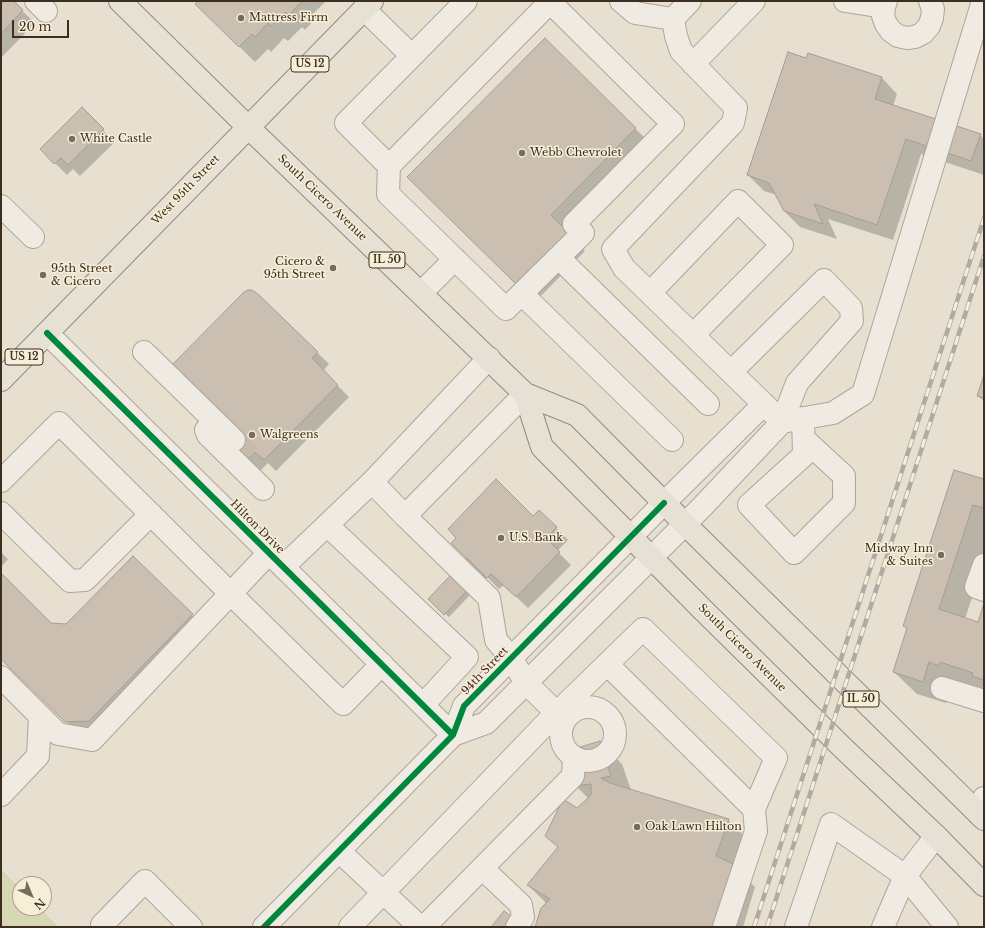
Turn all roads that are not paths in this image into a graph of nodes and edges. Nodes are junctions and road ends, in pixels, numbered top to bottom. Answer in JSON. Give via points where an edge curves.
{"nodes":[{"id":1,"x":120,"y":1,"type":"edge"},
{"id":2,"x":466,"y":1,"type":"edge"},
{"id":3,"x":550,"y":1,"type":"edge"},
{"id":4,"x":690,"y":1,"type":"edge"},
{"id":5,"x":754,"y":1,"type":"edge"},
{"id":6,"x":845,"y":1,"type":"edge"},
{"id":7,"x":930,"y":1,"type":"edge"},
{"id":8,"x":983,"y":1,"type":"edge"},
{"id":9,"x":885,"y":4,"type":"edge"},
{"id":10,"x":368,"y":5,"type":"edge"},
{"id":11,"x":634,"y":5,"type":"edge"},
{"id":12,"x":673,"y":19,"type":"junction"},
{"id":13,"x":412,"y":56,"type":"junction"},
{"id":14,"x":693,"y":64,"type":"junction"},
{"id":15,"x":248,"y":127,"type":"junction"},
{"id":16,"x":389,"y":166,"type":"junction"},
{"id":17,"x":1,"y":206,"type":"edge"},
{"id":18,"x":33,"y":237,"type":"dead end"},
{"id":19,"x":559,"y":258,"type":"junction"},
{"id":20,"x":455,"y":259,"type":"junction"},
{"id":21,"x":421,"y":293,"type":"junction"},
{"id":22,"x":650,"y":293,"type":"junction"},
{"id":23,"x":522,"y":294,"type":"junction"},
{"id":24,"x":47,"y":333,"type":"junction"},
{"id":25,"x":693,"y":335,"type":"junction"},
{"id":26,"x":144,"y":352,"type":"dead end"},
{"id":27,"x":489,"y":358,"type":"junction"},
{"id":28,"x":731,"y":372,"type":"junction"},
{"id":29,"x":1,"y":380,"type":"edge"},
{"id":30,"x":186,"y":392,"type":"junction"},
{"id":31,"x":525,"y":394,"type":"junction"},
{"id":32,"x":708,"y":404,"type":"dead end"},
{"id":33,"x":764,"y":404,"type":"junction"},
{"id":34,"x":782,"y":422,"type":"junction"},
{"id":35,"x":803,"y":428,"type":"junction"},
{"id":36,"x":234,"y":440,"type":"tunnel mouth"},
{"id":37,"x":672,"y":440,"type":"dead end"},
{"id":38,"x":251,"y":456,"type":"tunnel mouth"},
{"id":39,"x":1,"y":481,"type":"edge"},
{"id":40,"x":372,"y":482,"type":"junction"},
{"id":41,"x":664,"y":503,"type":"junction"},
{"id":42,"x":1,"y":513,"type":"edge"},
{"id":43,"x":151,"y":514,"type":"junction"},
{"id":44,"x":405,"y":516,"type":"junction"},
{"id":45,"x":685,"y":524,"type":"junction"},
{"id":46,"x":327,"y":525,"type":"junction"},
{"id":47,"x":631,"y":537,"type":"junction"},
{"id":48,"x":652,"y":558,"type":"junction"},
{"id":49,"x":276,"y":560,"type":"junction"},
{"id":50,"x":984,"y":565,"type":"edge"},
{"id":51,"x":984,"y":590,"type":"edge"},
{"id":52,"x":230,"y":593,"type":"junction"},
{"id":53,"x":496,"y":640,"type":"junction"},
{"id":54,"x":467,"y":657,"type":"junction"},
{"id":55,"x":511,"y":658,"type":"junction"},
{"id":56,"x":382,"y":664,"type":"junction"},
{"id":57,"x":606,"y":664,"type":"junction"},
{"id":58,"x":1,"y":677,"type":"edge"},
{"id":59,"x":531,"y":678,"type":"junction"},
{"id":60,"x":942,"y":688,"type":"dead end"},
{"id":61,"x":984,"y":701,"type":"edge"},
{"id":62,"x":423,"y":705,"type":"junction"},
{"id":63,"x":565,"y":712,"type":"junction"},
{"id":64,"x":40,"y":716,"type":"junction"},
{"id":65,"x":453,"y":735,"type":"junction"},
{"id":66,"x":574,"y":758,"type":"junction"},
{"id":67,"x":1,"y":795,"type":"edge"},
{"id":68,"x":754,"y":809,"type":"junction"},
{"id":69,"x":982,"y":810,"type":"edge"},
{"id":70,"x":936,"y":836,"type":"junction"},
{"id":71,"x":339,"y":851,"type":"junction"},
{"id":72,"x":482,"y":868,"type":"junction"},
{"id":73,"x":905,"y":876,"type":"junction"},
{"id":74,"x":984,"y":885,"type":"edge"},
{"id":75,"x":383,"y":893,"type":"junction"},
{"id":76,"x":274,"y":924,"type":"edge"},
{"id":77,"x":104,"y":927,"type":"edge"},
{"id":78,"x":191,"y":927,"type":"edge"},
{"id":79,"x":350,"y":927,"type":"edge"},
{"id":80,"x":420,"y":927,"type":"edge"},
{"id":81,"x":424,"y":927,"type":"edge"},
{"id":82,"x":517,"y":927,"type":"edge"},
{"id":83,"x":724,"y":927,"type":"edge"},
{"id":84,"x":796,"y":927,"type":"edge"},
{"id":85,"x":883,"y":927,"type":"edge"},
{"id":86,"x":946,"y":927,"type":"edge"}],
"edges":[{"from":1,"to":15,"type":"main road","name":"South Cicero Avenue","number":"IL 50"},
{"from":2,"to":13,"type":"street"},
{"from":3,"to":16,"type":"street"},
{"from":3,"to":19,"type":"street","via":[[673,124],[574,224],[583,233]]},
{"from":4,"to":12,"type":"street"},
{"from":5,"to":14,"type":"street"},
{"from":6,"to":9,"type":"street"},
{"from":7,"to":9,"type":"street","via":[[932,18],[929,26],[923,33],[906,38],[898,36],[886,24],[883,16]]},
{"from":8,"to":35,"type":"street","via":[[863,394],[833,414]]},
{"from":10,"to":13,"type":"street"},
{"from":10,"to":15,"type":"main road","name":"West 95th Street","number":"US 12"},
{"from":11,"to":12,"type":"street"},
{"from":12,"to":14,"type":"street","via":[[681,51]]},
{"from":13,"to":16,"type":"street","via":[[346,122]]},
{"from":14,"to":22,"type":"street","via":[[736,108],[732,123],[613,249],[624,268]]},
{"from":15,"to":21,"type":"main road","name":"South Cicero Avenue","number":"IL 50"},
{"from":15,"to":24,"type":"main road","name":"West 95th Street","number":"US 12"},
{"from":16,"to":20,"type":"street","via":[[388,194]]},
{"from":17,"to":18,"type":"street"},
{"from":19,"to":23,"type":"street"},
{"from":19,"to":32,"type":"street"},
{"from":20,"to":21,"type":"street"},
{"from":20,"to":23,"type":"street","via":[[506,309]]},
{"from":21,"to":27,"type":"main road","name":"South Cicero Avenue","number":"IL 50"},
{"from":22,"to":25,"type":"street"},
{"from":22,"to":25,"type":"street","via":[[738,201],[782,245]]},
{"from":23,"to":37,"type":"street"},
{"from":24,"to":29,"type":"main road","name":"West 95th Street","number":"US 12"},
{"from":24,"to":49,"type":"street","name":"Hilton Drive"},
{"from":25,"to":28,"type":"street"},
{"from":26,"to":30,"type":"street"},
{"from":27,"to":31,"type":"main road","name":"South Cicero Avenue","number":"IL 50"},
{"from":27,"to":40,"type":"street"},
{"from":28,"to":33,"type":"street"},
{"from":28,"to":34,"type":"street","via":[[824,280],[851,308],[852,321],[797,383]]},
{"from":30,"to":36,"type":"street"},
{"from":30,"to":38,"type":"street","via":[[208,435],[268,483]]},
{"from":31,"to":41,"type":"main road","name":"South Cicero Avenue","number":"IL 50","via":[[577,415]]},
{"from":31,"to":44,"type":"street"},
{"from":31,"to":47,"type":"main road","name":"South Cicero Avenue","number":"IL 50","via":[[542,448]]},
{"from":33,"to":34,"type":"street"},
{"from":33,"to":41,"type":"street","name":"94th Street"},
{"from":34,"to":35,"type":"street"},
{"from":34,"to":45,"type":"street","name":"94th Street"},
{"from":35,"to":35,"type":"street","via":[[804,455],[750,505],[794,552],[844,503],[844,476]]},
{"from":39,"to":43,"type":"street","via":[[59,423]]},
{"from":40,"to":44,"type":"street"},
{"from":40,"to":46,"type":"street"},
{"from":41,"to":45,"type":"main road","name":"South Cicero Avenue","number":"IL 50"},
{"from":41,"to":47,"type":"street","name":"94th Street"},
{"from":42,"to":43,"type":"street","via":[[70,581],[85,580]]},
{"from":43,"to":52,"type":"street"},
{"from":44,"to":53,"type":"street","via":[[489,598]]},
{"from":45,"to":48,"type":"street","name":"94th Street"},
{"from":45,"to":69,"type":"main road","name":"South Cicero Avenue","number":"IL 50"},
{"from":46,"to":49,"type":"street"},
{"from":46,"to":54,"type":"street"},
{"from":47,"to":48,"type":"main road","name":"South Cicero Avenue","number":"IL 50"},
{"from":47,"to":55,"type":"street","name":"94th Street"},
{"from":48,"to":59,"type":"street","name":"94th Street"},
{"from":48,"to":70,"type":"main road","name":"South Cicero Avenue","number":"IL 50","via":[[844,749]]},
{"from":49,"to":52,"type":"street"},
{"from":49,"to":56,"type":"street","name":"Hilton Drive"},
{"from":50,"to":51,"type":"street","via":[[976,587]]},
{"from":52,"to":56,"type":"street","via":[[343,704]]},
{"from":52,"to":64,"type":"street","via":[[92,740],[58,734]]},
{"from":53,"to":54,"type":"street"},
{"from":53,"to":55,"type":"street"},
{"from":54,"to":62,"type":"street"},
{"from":55,"to":59,"type":"street"},
{"from":55,"to":65,"type":"street","name":"94th Street","via":[[464,706]]},
{"from":56,"to":62,"type":"street","name":"Hilton Drive"},
{"from":57,"to":63,"type":"street"},
{"from":57,"to":68,"type":"street"},
{"from":57,"to":68,"type":"street","via":[[643,629],[771,752],[776,758]]},
{"from":58,"to":64,"type":"street"},
{"from":59,"to":63,"type":"street"},
{"from":59,"to":65,"type":"street","name":"94th Street","via":[[486,723]]},
{"from":60,"to":61,"type":"street"},
{"from":62,"to":65,"type":"street","name":"Hilton Drive"},
{"from":63,"to":66,"type":"street","via":[[560,737],[562,746]]},
{"from":63,"to":66,"type":"street","via":[[584,706],[593,707],[608,715],[615,730],[612,747],[599,759],[582,761]]},
{"from":63,"to":75,"type":"street"},
{"from":64,"to":67,"type":"street","via":[[38,756]]},
{"from":65,"to":71,"type":"street","name":"94th Street"},
{"from":66,"to":72,"type":"street","via":[[573,776]]},
{"from":68,"to":83,"type":"street","via":[[756,831]]},
{"from":70,"to":73,"type":"street"},
{"from":70,"to":74,"type":"main road","name":"South Cicero Avenue","number":"IL 50"},
{"from":71,"to":75,"type":"street"},
{"from":71,"to":76,"type":"street","name":"94th Street"},
{"from":72,"to":81,"type":"street"},
{"from":72,"to":82,"type":"street","via":[[521,905],[523,916]]},
{"from":73,"to":84,"type":"street","via":[[831,824]]},
{"from":73,"to":85,"type":"street"},
{"from":73,"to":86,"type":"street"},
{"from":75,"to":79,"type":"street"},
{"from":75,"to":80,"type":"street"},
{"from":77,"to":78,"type":"street","via":[[102,925],[145,882]]}]}
